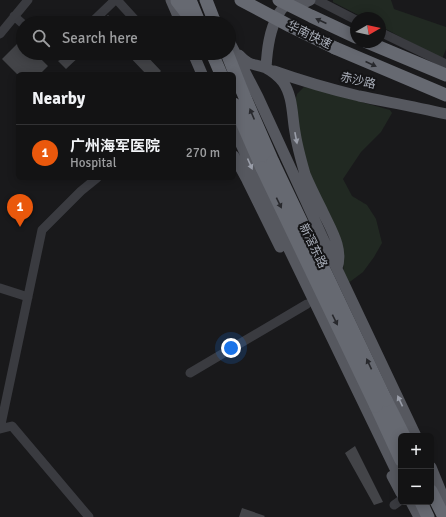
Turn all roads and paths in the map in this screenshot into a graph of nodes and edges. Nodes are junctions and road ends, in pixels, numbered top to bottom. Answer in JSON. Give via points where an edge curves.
{"nodes":[{"id":1,"x":28,"y":0,"type":"edge"},
{"id":2,"x":116,"y":0,"type":"edge"},
{"id":3,"x":179,"y":0,"type":"edge"},
{"id":4,"x":206,"y":0,"type":"edge"},
{"id":5,"x":241,"y":0,"type":"edge"},
{"id":6,"x":279,"y":0,"type":"edge"},
{"id":7,"x":310,"y":0,"type":"edge"},
{"id":8,"x":317,"y":0,"type":"edge"},
{"id":9,"x":14,"y":16,"type":"joint"},
{"id":10,"x":99,"y":16,"type":"edge"},
{"id":11,"x":131,"y":16,"type":"edge"},
{"id":12,"x":180,"y":16,"type":"edge"},
{"id":13,"x":189,"y":16,"type":"edge"},
{"id":14,"x":193,"y":16,"type":"edge"},
{"id":15,"x":212,"y":16,"type":"edge"},
{"id":16,"x":215,"y":16,"type":"edge"},
{"id":17,"x":350,"y":17,"type":"edge"},
{"id":18,"x":0,"y":34,"type":"edge"},
{"id":19,"x":350,"y":34,"type":"edge"},
{"id":20,"x":386,"y":35,"type":"edge"},
{"id":21,"x":381,"y":48,"type":"edge"},
{"id":22,"x":236,"y":52,"type":"edge"},
{"id":23,"x":236,"y":58,"type":"edge"},
{"id":24,"x":196,"y":60,"type":"edge"},
{"id":25,"x":209,"y":60,"type":"edge"},
{"id":26,"x":215,"y":60,"type":"edge"},
{"id":27,"x":233,"y":60,"type":"edge"},
{"id":28,"x":446,"y":64,"type":"edge"},
{"id":29,"x":266,"y":68,"type":"junction"},
{"id":30,"x":201,"y":72,"type":"edge"},
{"id":31,"x":212,"y":72,"type":"edge"},
{"id":32,"x":220,"y":72,"type":"edge"},
{"id":33,"x":446,"y":75,"type":"edge"},
{"id":34,"x":309,"y":83,"type":"junction"},
{"id":35,"x":446,"y":95,"type":"edge"},
{"id":36,"x":258,"y":97,"type":"junction"},
{"id":37,"x":290,"y":100,"type":"junction"},
{"id":38,"x":236,"y":108,"type":"edge"},
{"id":39,"x":446,"y":114,"type":"edge"},
{"id":40,"x":236,"y":133,"type":"edge"},
{"id":41,"x":236,"y":160,"type":"edge"},
{"id":42,"x":268,"y":165,"type":"junction"},
{"id":43,"x":94,"y":180,"type":"edge"},
{"id":44,"x":326,"y":247,"type":"junction"},
{"id":45,"x":299,"y":269,"type":"junction"},
{"id":46,"x":337,"y":269,"type":"junction"},
{"id":47,"x":0,"y":288,"type":"edge"},
{"id":48,"x":348,"y":293,"type":"junction"},
{"id":49,"x":28,"y":297,"type":"junction"},
{"id":50,"x":310,"y":300,"type":"junction"},
{"id":51,"x":320,"y":312,"type":"junction"},
{"id":52,"x":190,"y":373,"type":"dead end"},
{"id":53,"x":381,"y":403,"type":"junction"},
{"id":54,"x":0,"y":429,"type":"edge"},
{"id":55,"x":402,"y":433,"type":"edge"},
{"id":56,"x":415,"y":433,"type":"edge"},
{"id":57,"x":398,"y":451,"type":"edge"},
{"id":58,"x":432,"y":469,"type":"edge"},
{"id":59,"x":398,"y":475,"type":"edge"},
{"id":60,"x":398,"y":487,"type":"edge"},
{"id":61,"x":434,"y":497,"type":"edge"},
{"id":62,"x":446,"y":504,"type":"edge"},
{"id":63,"x":406,"y":505,"type":"edge"},
{"id":64,"x":413,"y":505,"type":"edge"},
{"id":65,"x":422,"y":505,"type":"edge"},
{"id":66,"x":89,"y":517,"type":"edge"},
{"id":67,"x":412,"y":517,"type":"edge"},
{"id":68,"x":419,"y":517,"type":"edge"},
{"id":69,"x":428,"y":517,"type":"edge"},
{"id":70,"x":444,"y":517,"type":"edge"}],
"edges":[{"from":1,"to":9,"type":"street"},
{"from":2,"to":10,"type":"street"},
{"from":2,"to":11,"type":"street"},
{"from":3,"to":12,"type":"main road"},
{"from":3,"to":13,"type":"highway"},
{"from":3,"to":14,"type":"highway"},
{"from":4,"to":15,"type":"highway"},
{"from":4,"to":16,"type":"main road"},
{"from":5,"to":35,"type":"highway","name":"华南快速","one_way":true,"bridge":true,"via":[[335,48]]},
{"from":19,"to":6,"type":"highway","name":"华南快速","one_way":true,"bridge":true},
{"from":7,"to":29,"type":"main road","via":[[284,6],[282,9],[271,30]]},
{"from":8,"to":17,"type":"street"},
{"from":9,"to":18,"type":"street"},
{"from":20,"to":28,"type":"street"},
{"from":21,"to":33,"type":"highway"},
{"from":22,"to":29,"type":"main road","name":"赤沙路","via":[[249,64]]},
{"from":23,"to":36,"type":"main road"},
{"from":24,"to":30,"type":"main road"},
{"from":25,"to":31,"type":"highway"},
{"from":26,"to":32,"type":"highway"},
{"from":42,"to":27,"type":"highway","name":"新滘东路","one_way":true},
{"from":29,"to":34,"type":"main road","name":"赤沙路"},
{"from":29,"to":36,"type":"main road","via":[[256,73]]},
{"from":29,"to":37,"type":"main road","via":[[283,82]]},
{"from":34,"to":37,"type":"main road","via":[[297,86]]},
{"from":34,"to":39,"type":"main road","name":"赤沙路"},
{"from":36,"to":44,"type":"main road"},
{"from":37,"to":46,"type":"main road","one_way":true,"via":[[305,174],[338,247]]},
{"from":38,"to":42,"type":"highway","name":"新滘东路"},
{"from":40,"to":45,"type":"main road","one_way":true},
{"from":41,"to":50,"type":"main road"},
{"from":42,"to":53,"type":"highway","name":"新滘东路","bridge":true},
{"from":43,"to":49,"type":"street","via":[[42,230]]},
{"from":44,"to":45,"type":"main road","via":[[329,261],[326,270],[316,275]]},
{"from":44,"to":46,"type":"main road"},
{"from":45,"to":50,"type":"main road"},
{"from":46,"to":48,"type":"main road"},
{"from":46,"to":50,"type":"main road"},
{"from":47,"to":49,"type":"street"},
{"from":48,"to":51,"type":"main road","via":[[332,286],[324,290],[319,302]]},
{"from":56,"to":48,"type":"main road","one_way":true},
{"from":49,"to":54,"type":"street"},
{"from":50,"to":51,"type":"main road"},
{"from":50,"to":52,"type":"street"},
{"from":50,"to":60,"type":"main road"},
{"from":51,"to":59,"type":"main road"},
{"from":53,"to":55,"type":"highway","name":"新滘东路"},
{"from":53,"to":57,"type":"highway","name":"新滘东路"},
{"from":54,"to":66,"type":"street","via":[[12,426]]},
{"from":58,"to":62,"type":"main road"},
{"from":61,"to":70,"type":"highway"},
{"from":63,"to":67,"type":"main road"},
{"from":64,"to":68,"type":"main road"},
{"from":65,"to":69,"type":"highway"}]}
